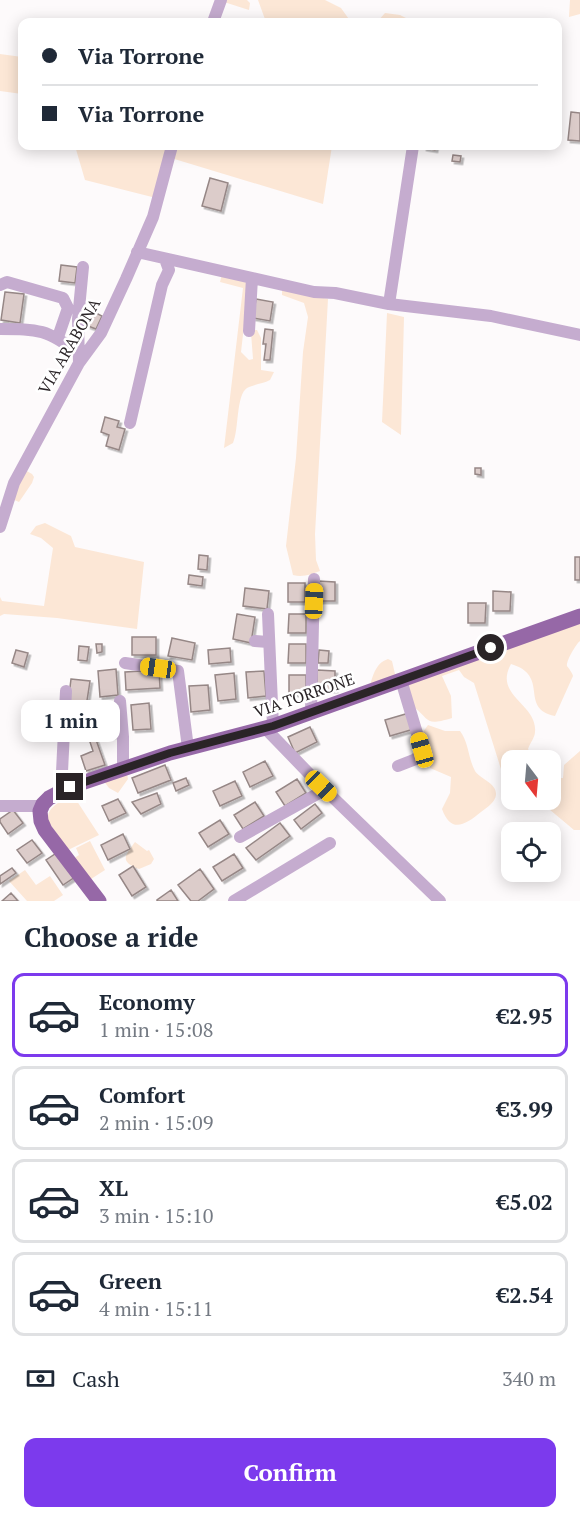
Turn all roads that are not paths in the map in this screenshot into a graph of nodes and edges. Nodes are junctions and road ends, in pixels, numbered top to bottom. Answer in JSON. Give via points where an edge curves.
{"nodes":[{"id":1,"x":221,"y":0,"type":"edge"},
{"id":2,"x":214,"y":18,"type":"edge"},
{"id":3,"x":171,"y":150,"type":"edge"},
{"id":4,"x":412,"y":150,"type":"edge"},
{"id":5,"x":137,"y":252,"type":"junction"},
{"id":6,"x":165,"y":258,"type":"junction"},
{"id":7,"x":83,"y":267,"type":"dead end"},
{"id":8,"x":252,"y":278,"type":"junction"},
{"id":9,"x":0,"y":285,"type":"edge"},
{"id":10,"x":389,"y":304,"type":"junction"},
{"id":11,"x":0,"y":328,"type":"edge"},
{"id":12,"x":249,"y":331,"type":"dead end"},
{"id":13,"x":580,"y":335,"type":"edge"},
{"id":14,"x":58,"y":337,"type":"junction"},
{"id":15,"x":79,"y":358,"type":"junction"},
{"id":16,"x":130,"y":423,"type":"dead end"},
{"id":17,"x":0,"y":527,"type":"edge"},
{"id":18,"x":314,"y":579,"type":"dead end"},
{"id":19,"x":268,"y":614,"type":"dead end"},
{"id":20,"x":580,"y":616,"type":"edge"},
{"id":21,"x":255,"y":641,"type":"dead end"},
{"id":22,"x":268,"y":642,"type":"junction"},
{"id":23,"x":125,"y":663,"type":"dead end"},
{"id":24,"x":401,"y":680,"type":"junction"},
{"id":25,"x":66,"y":691,"type":"dead end"},
{"id":26,"x":120,"y":701,"type":"dead end"},
{"id":27,"x":311,"y":712,"type":"junction"},
{"id":28,"x":269,"y":727,"type":"junction"},
{"id":29,"x":188,"y":748,"type":"junction"},
{"id":30,"x":398,"y":766,"type":"dead end"},
{"id":31,"x":123,"y":768,"type":"junction"},
{"id":32,"x":321,"y":786,"type":"junction"},
{"id":33,"x":61,"y":792,"type":"junction"},
{"id":34,"x":2,"y":805,"type":"edge"},
{"id":35,"x":42,"y":806,"type":"junction"},
{"id":36,"x":240,"y":837,"type":"dead end"},
{"id":37,"x":330,"y":843,"type":"dead end"},
{"id":38,"x":99,"y":901,"type":"edge"},
{"id":39,"x":234,"y":901,"type":"edge"},
{"id":40,"x":440,"y":901,"type":"edge"}],
"edges":[{"from":1,"to":2,"type":"street"},
{"from":3,"to":5,"type":"street","name":"VIA ARABONA","via":[[153,217]]},
{"from":4,"to":10,"type":"street"},
{"from":5,"to":6,"type":"street"},
{"from":5,"to":15,"type":"street","name":"VIA ARABONA","via":[[100,333]]},
{"from":6,"to":8,"type":"street"},
{"from":6,"to":16,"type":"street","via":[[169,270],[162,285]]},
{"from":7,"to":15,"type":"street"},
{"from":8,"to":10,"type":"street"},
{"from":8,"to":12,"type":"street"},
{"from":9,"to":14,"type":"street","via":[[7,282],[63,298],[68,308]]},
{"from":10,"to":13,"type":"street","via":[[491,316]]},
{"from":11,"to":14,"type":"street","via":[[33,329]]},
{"from":14,"to":15,"type":"street"},
{"from":15,"to":17,"type":"street","name":"VIA ARABONA","via":[[14,483]]},
{"from":18,"to":27,"type":"street"},
{"from":19,"to":22,"type":"street"},
{"from":20,"to":24,"type":"main road","name":"VIA TORRONE"},
{"from":21,"to":22,"type":"street"},
{"from":22,"to":28,"type":"street"},
{"from":23,"to":29,"type":"street","via":[[178,671]]},
{"from":24,"to":27,"type":"main road","name":"VIA TORRONE"},
{"from":24,"to":30,"type":"street","via":[[422,750],[416,759]]},
{"from":25,"to":33,"type":"street"},
{"from":26,"to":31,"type":"street"},
{"from":27,"to":28,"type":"main road","name":"VIA TORRONE"},
{"from":28,"to":29,"type":"main road","name":"VIA TORRONE"},
{"from":28,"to":32,"type":"street"},
{"from":29,"to":31,"type":"main road","name":"VIA TORRONE"},
{"from":31,"to":33,"type":"main road","name":"VIA TORRONE"},
{"from":32,"to":36,"type":"street","via":[[319,793]]},
{"from":32,"to":40,"type":"street"},
{"from":33,"to":35,"type":"main road","name":"VIA TORRONE"},
{"from":34,"to":35,"type":"street"},
{"from":35,"to":38,"type":"main road","via":[[40,821],[45,830]]},
{"from":37,"to":39,"type":"street"}]}
